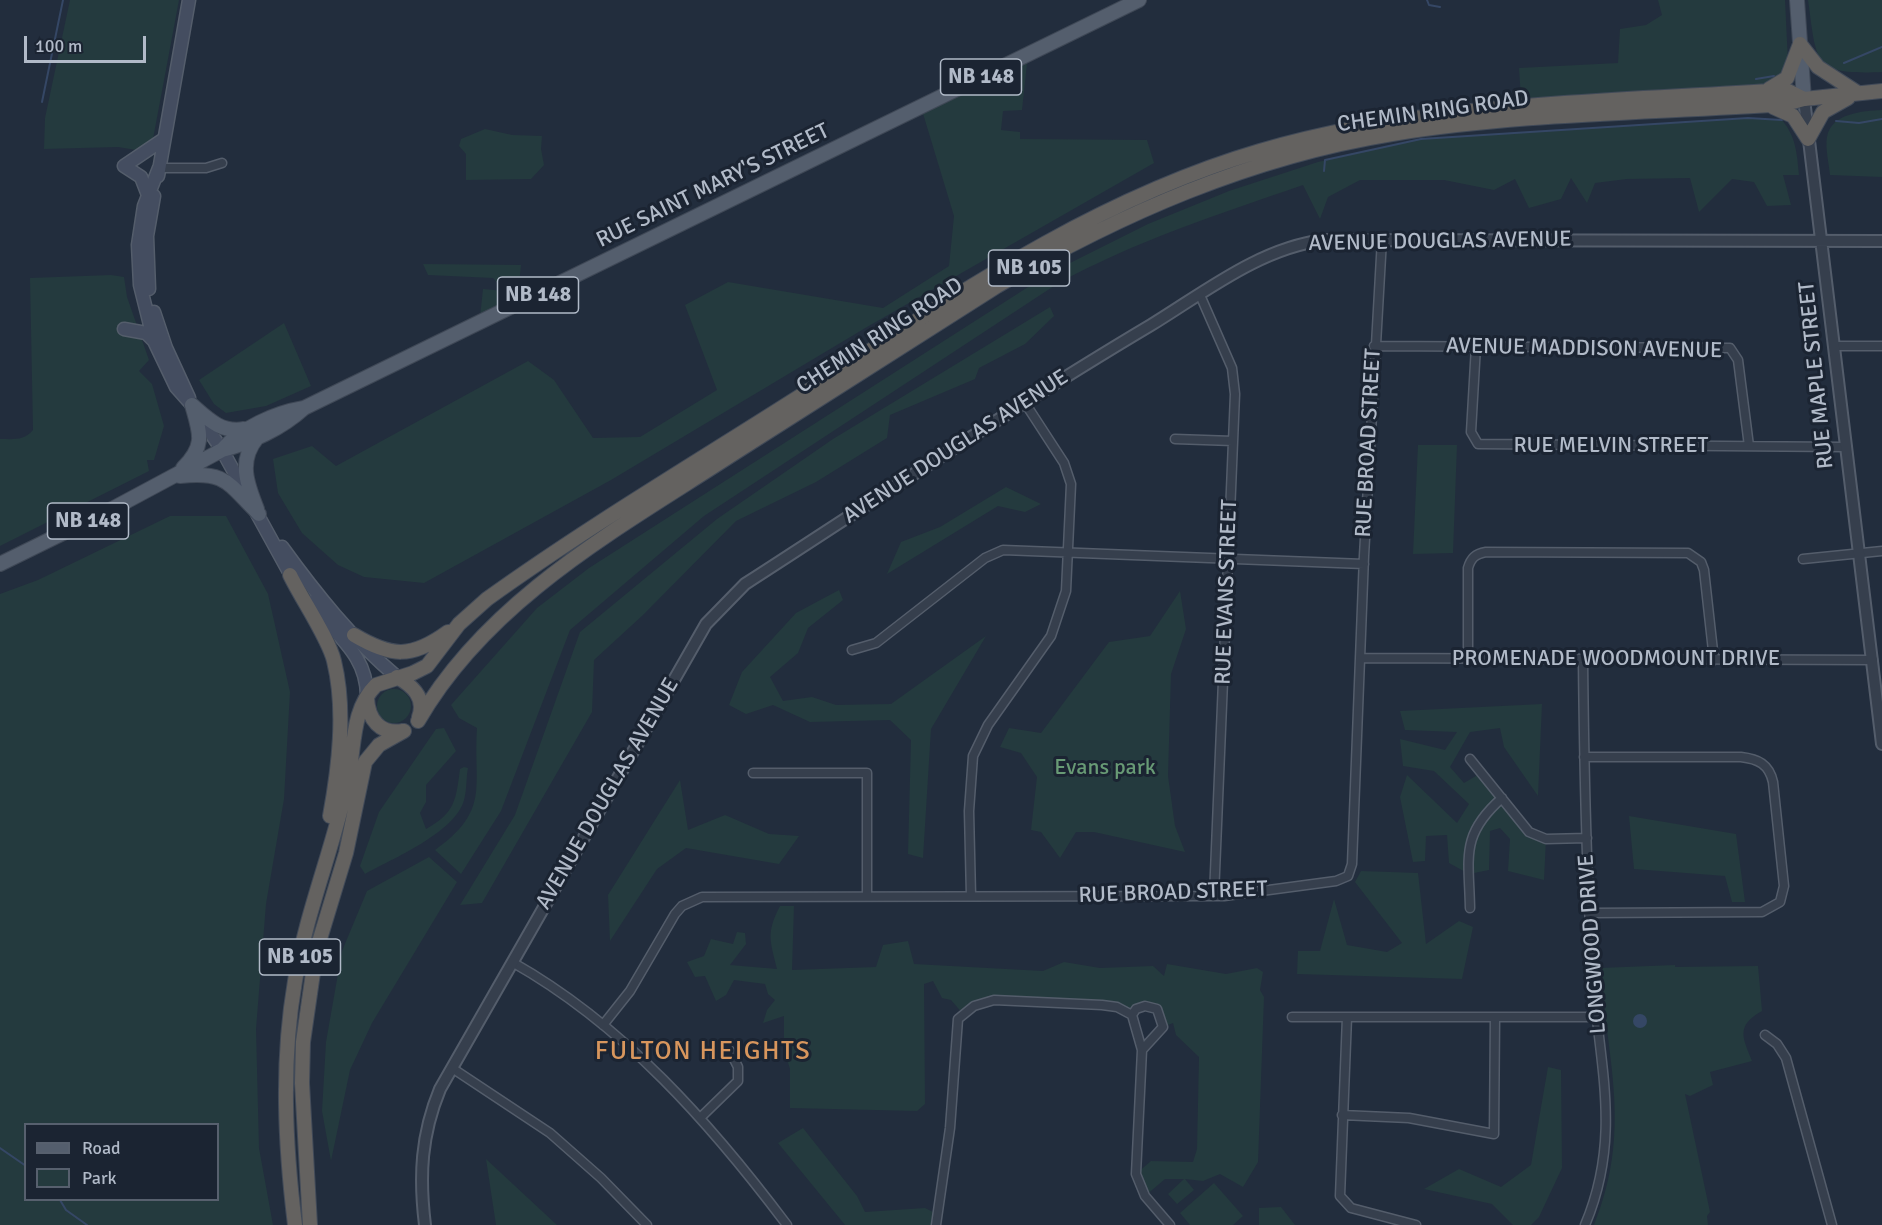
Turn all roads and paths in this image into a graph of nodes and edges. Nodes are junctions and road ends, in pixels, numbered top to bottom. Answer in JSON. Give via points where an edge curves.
{"nodes":[{"id":1,"x":189,"y":0,"type":"edge"},
{"id":2,"x":1139,"y":0,"type":"edge"},
{"id":3,"x":1797,"y":0,"type":"edge"},
{"id":4,"x":1800,"y":44,"type":"junction"},
{"id":5,"x":1882,"y":91,"type":"edge"},
{"id":6,"x":1761,"y":92,"type":"junction"},
{"id":7,"x":1858,"y":93,"type":"junction"},
{"id":8,"x":1804,"y":99,"type":"junction"},
{"id":9,"x":1768,"y":105,"type":"junction"},
{"id":10,"x":164,"y":139,"type":"junction"},
{"id":11,"x":1808,"y":140,"type":"junction"},
{"id":12,"x":222,"y":163,"type":"dead end"},
{"id":13,"x":159,"y":168,"type":"junction"},
{"id":14,"x":148,"y":195,"type":"junction"},
{"id":15,"x":1382,"y":239,"type":"junction"},
{"id":16,"x":1823,"y":241,"type":"junction"},
{"id":17,"x":1882,"y":241,"type":"edge"},
{"id":18,"x":1200,"y":295,"type":"junction"},
{"id":19,"x":145,"y":308,"type":"junction"},
{"id":20,"x":154,"y":341,"type":"junction"},
{"id":21,"x":1374,"y":346,"type":"junction"},
{"id":22,"x":1476,"y":346,"type":"junction"},
{"id":23,"x":1835,"y":346,"type":"junction"},
{"id":24,"x":1882,"y":346,"type":"edge"},
{"id":25,"x":1025,"y":403,"type":"junction"},
{"id":26,"x":192,"y":405,"type":"junction"},
{"id":27,"x":257,"y":431,"type":"junction"},
{"id":28,"x":1175,"y":439,"type":"dead end"},
{"id":29,"x":1233,"y":441,"type":"junction"},
{"id":30,"x":1749,"y":446,"type":"junction"},
{"id":31,"x":1845,"y":447,"type":"junction"},
{"id":32,"x":222,"y":450,"type":"junction"},
{"id":33,"x":174,"y":476,"type":"junction"},
{"id":34,"x":259,"y":514,"type":"junction"},
{"id":35,"x":1069,"y":551,"type":"junction"},
{"id":36,"x":1882,"y":551,"type":"edge"},
{"id":37,"x":1858,"y":552,"type":"junction"},
{"id":38,"x":1228,"y":558,"type":"junction"},
{"id":39,"x":1803,"y":559,"type":"dead end"},
{"id":40,"x":0,"y":564,"type":"edge"},
{"id":41,"x":1364,"y":564,"type":"junction"},
{"id":42,"x":290,"y":575,"type":"junction"},
{"id":43,"x":459,"y":624,"type":"junction"},
{"id":44,"x":354,"y":634,"type":"junction"},
{"id":45,"x":852,"y":650,"type":"dead end"},
{"id":46,"x":1360,"y":658,"type":"junction"},
{"id":47,"x":1468,"y":659,"type":"junction"},
{"id":48,"x":1583,"y":659,"type":"junction"},
{"id":49,"x":1714,"y":660,"type":"junction"},
{"id":50,"x":1873,"y":660,"type":"junction"},
{"id":51,"x":397,"y":676,"type":"junction"},
{"id":52,"x":366,"y":698,"type":"junction"},
{"id":53,"x":418,"y":720,"type":"junction"},
{"id":54,"x":404,"y":731,"type":"junction"},
{"id":55,"x":1882,"y":744,"type":"edge"},
{"id":56,"x":1584,"y":757,"type":"junction"},
{"id":57,"x":1470,"y":759,"type":"dead end"},
{"id":58,"x":753,"y":773,"type":"dead end"},
{"id":59,"x":1502,"y":798,"type":"junction"},
{"id":60,"x":1587,"y":838,"type":"junction"},
{"id":61,"x":867,"y":896,"type":"junction"},
{"id":62,"x":971,"y":896,"type":"junction"},
{"id":63,"x":1214,"y":896,"type":"junction"},
{"id":64,"x":1470,"y":908,"type":"dead end"},
{"id":65,"x":310,"y":912,"type":"junction"},
{"id":66,"x":1589,"y":913,"type":"junction"},
{"id":67,"x":512,"y":962,"type":"junction"},
{"id":68,"x":1132,"y":1015,"type":"junction"},
{"id":69,"x":1292,"y":1017,"type":"dead end"},
{"id":70,"x":1347,"y":1017,"type":"junction"},
{"id":71,"x":1495,"y":1017,"type":"junction"},
{"id":72,"x":1597,"y":1017,"type":"junction"},
{"id":73,"x":603,"y":1025,"type":"junction"},
{"id":74,"x":1765,"y":1035,"type":"dead end"},
{"id":75,"x":1142,"y":1050,"type":"junction"},
{"id":76,"x":730,"y":1051,"type":"dead end"},
{"id":77,"x":452,"y":1068,"type":"junction"},
{"id":78,"x":1342,"y":1115,"type":"junction"},
{"id":79,"x":700,"y":1118,"type":"junction"},
{"id":80,"x":295,"y":1225,"type":"edge"},
{"id":81,"x":310,"y":1225,"type":"edge"},
{"id":82,"x":425,"y":1225,"type":"edge"},
{"id":83,"x":648,"y":1225,"type":"edge"},
{"id":84,"x":787,"y":1225,"type":"edge"},
{"id":85,"x":936,"y":1225,"type":"edge"},
{"id":86,"x":1170,"y":1225,"type":"edge"},
{"id":87,"x":1416,"y":1225,"type":"edge"},
{"id":88,"x":1585,"y":1225,"type":"edge"},
{"id":89,"x":1832,"y":1225,"type":"edge"}],
"edges":[{"from":1,"to":10,"type":"main road"},
{"from":2,"to":27,"type":"main road","name":"RUE SAINT MARY'S STREET","number":"NB 148","via":[[304,408],[291,420]]},
{"from":3,"to":4,"type":"main road","name":"RUE MAPLE STREET"},
{"from":4,"to":6,"type":"highway","via":[[1788,78]]},
{"from":4,"to":7,"type":"highway","via":[[1822,72]]},
{"from":4,"to":8,"type":"main road","name":"RUE MAPLE STREET"},
{"from":5,"to":7,"type":"highway","name":"CHEMIN RING ROAD"},
{"from":6,"to":8,"type":"highway","name":"CHEMIN RING ROAD","number":"NB 105","via":[[1786,90]]},
{"from":6,"to":43,"type":"highway","name":"CHEMIN RING ROAD","number":"NB 105","via":[[1460,112],[1387,122],[1259,151],[1170,182],[1110,208],[980,280],[510,582]]},
{"from":7,"to":8,"type":"highway","name":"CHEMIN RING ROAD"},
{"from":7,"to":11,"type":"highway","via":[[1823,112]]},
{"from":8,"to":9,"type":"highway","name":"CHEMIN RING ROAD","number":"NB 105"},
{"from":8,"to":11,"type":"street","name":"RUE MAPLE STREET"},
{"from":9,"to":11,"type":"highway","via":[[1792,116]]},
{"from":9,"to":53,"type":"highway","name":"CHEMIN RING ROAD","number":"NB 105","via":[[1566,117],[1392,134],[1259,166],[1121,218],[997,286],[573,560],[495,624],[443,683]]},
{"from":10,"to":13,"type":"main road"},
{"from":10,"to":14,"type":"main road","via":[[124,166],[141,177]]},
{"from":11,"to":16,"type":"street","name":"RUE MAPLE STREET"},
{"from":12,"to":13,"type":"street","via":[[206,168]]},
{"from":13,"to":14,"type":"main road"},
{"from":13,"to":26,"type":"main road","via":[[147,236],[148,280],[157,323]]},
{"from":14,"to":19,"type":"main road","via":[[138,244]]},
{"from":15,"to":16,"type":"street","name":"AVENUE DOUGLAS AVENUE"},
{"from":15,"to":18,"type":"street","name":"AVENUE DOUGLAS AVENUE","via":[[1324,240],[1288,247]]},
{"from":15,"to":21,"type":"street","name":"RUE BROAD STREET"},
{"from":16,"to":17,"type":"street","name":"AVENUE DOUGLAS AVENUE"},
{"from":16,"to":23,"type":"street","name":"RUE MAPLE STREET"},
{"from":18,"to":25,"type":"street","name":"AVENUE DOUGLAS AVENUE"},
{"from":18,"to":29,"type":"street","name":"RUE EVANS STREET","via":[[1232,368]]},
{"from":19,"to":20,"type":"main road"},
{"from":19,"to":20,"type":"main road","via":[[136,323],[124,329],[146,333]]},
{"from":20,"to":26,"type":"main road","via":[[176,387]]},
{"from":21,"to":22,"type":"street","name":"AVENUE MADDISON AVENUE"},
{"from":21,"to":41,"type":"street","name":"RUE BROAD STREET"},
{"from":22,"to":30,"type":"street","name":"AVENUE MADDISON AVENUE","via":[[1730,348],[1738,360]]},
{"from":22,"to":30,"type":"street","name":"RUE MELVIN STREET","via":[[1471,432],[1478,444]]},
{"from":23,"to":24,"type":"street"},
{"from":23,"to":31,"type":"street","name":"RUE MAPLE STREET"},
{"from":25,"to":35,"type":"street","via":[[1068,473],[1072,495]]},
{"from":25,"to":67,"type":"street","name":"AVENUE DOUGLAS AVENUE","via":[[746,584],[723,605],[706,624]]},
{"from":26,"to":27,"type":"main road","via":[[217,426]]},
{"from":26,"to":32,"type":"main road"},
{"from":26,"to":33,"type":"main road","via":[[200,445],[194,457]]},
{"from":27,"to":32,"type":"main road","name":"RUE SAINT MARY'S STREET","number":"NB 148","via":[[238,447]]},
{"from":27,"to":34,"type":"main road","via":[[245,466]]},
{"from":28,"to":29,"type":"street"},
{"from":29,"to":38,"type":"street","name":"RUE EVANS STREET"},
{"from":30,"to":31,"type":"street","name":"RUE MELVIN STREET"},
{"from":31,"to":37,"type":"street","name":"RUE MAPLE STREET"},
{"from":32,"to":33,"type":"main road","name":"RUE SAINT MARY'S STREET","number":"NB 148"},
{"from":32,"to":34,"type":"main road"},
{"from":33,"to":34,"type":"main road","via":[[206,473],[222,477]]},
{"from":33,"to":40,"type":"main road","name":"RUE SAINT MARY'S STREET","number":"NB 148"},
{"from":34,"to":42,"type":"main road"},
{"from":34,"to":44,"type":"main road","via":[[319,597]]},
{"from":35,"to":38,"type":"street"},
{"from":35,"to":45,"type":"street","via":[[1011,549],[994,553],[876,644]]},
{"from":35,"to":62,"type":"street","via":[[1066,591],[1051,636],[994,715],[974,756],[969,811]]},
{"from":36,"to":37,"type":"street"},
{"from":37,"to":39,"type":"street"},
{"from":37,"to":50,"type":"street","name":"RUE MAPLE STREET"},
{"from":38,"to":41,"type":"street"},
{"from":38,"to":63,"type":"street","name":"RUE EVANS STREET"},
{"from":41,"to":46,"type":"street","name":"RUE BROAD STREET"},
{"from":42,"to":52,"type":"main road","via":[[362,664]]},
{"from":42,"to":65,"type":"highway","via":[[328,645],[338,694],[336,783]]},
{"from":43,"to":44,"type":"highway","via":[[432,644],[400,653],[385,651]]},
{"from":43,"to":51,"type":"highway","name":"CHEMIN RING ROAD","number":"NB 105","via":[[427,666]]},
{"from":44,"to":51,"type":"main road","via":[[369,653]]},
{"from":46,"to":47,"type":"street","name":"PROMENADE WOODMOUNT DRIVE"},
{"from":46,"to":63,"type":"street","name":"RUE BROAD STREET","via":[[1352,864],[1348,876],[1299,888]]},
{"from":47,"to":48,"type":"street","name":"PROMENADE WOODMOUNT DRIVE"},
{"from":47,"to":49,"type":"street","via":[[1468,568],[1470,560],[1486,552],[1695,556],[1704,570]]},
{"from":48,"to":49,"type":"street","name":"PROMENADE WOODMOUNT DRIVE"},
{"from":48,"to":56,"type":"street","name":"LONGWOOD DRIVE"},
{"from":49,"to":50,"type":"street","name":"PROMENADE WOODMOUNT DRIVE"},
{"from":50,"to":55,"type":"street","name":"RUE MAPLE STREET"},
{"from":51,"to":52,"type":"highway","via":[[376,685]]},
{"from":51,"to":53,"type":"highway","via":[[419,696]]},
{"from":52,"to":54,"type":"highway","via":[[369,714],[380,728]]},
{"from":52,"to":65,"type":"highway","number":"NB 105","via":[[358,714],[348,779]]},
{"from":53,"to":54,"type":"highway"},
{"from":54,"to":81,"type":"highway","number":"NB 105","via":[[379,745],[365,762],[346,853],[316,952],[303,1042],[302,1083]]},
{"from":56,"to":60,"type":"street","name":"LONGWOOD DRIVE"},
{"from":56,"to":66,"type":"street","via":[[1741,757],[1764,764],[1773,782],[1784,886],[1780,902],[1762,912]]},
{"from":57,"to":59,"type":"street"},
{"from":58,"to":61,"type":"street","via":[[867,773]]},
{"from":59,"to":60,"type":"street","via":[[1537,836],[1555,840]]},
{"from":59,"to":64,"type":"street","via":[[1484,814],[1472,834]]},
{"from":60,"to":66,"type":"street","name":"LONGWOOD DRIVE"},
{"from":61,"to":62,"type":"street","name":"RUE BROAD STREET"},
{"from":61,"to":73,"type":"street","name":"RUE BROAD STREET","via":[[713,896],[691,901],[675,914],[630,992]]},
{"from":62,"to":63,"type":"street","name":"RUE BROAD STREET"},
{"from":65,"to":80,"type":"highway","number":"NB 105","via":[[295,980],[288,1038],[286,1106]]},
{"from":66,"to":72,"type":"street","name":"LONGWOOD DRIVE"},
{"from":67,"to":73,"type":"street","via":[[571,998]]},
{"from":67,"to":77,"type":"street","name":"AVENUE DOUGLAS AVENUE"},
{"from":68,"to":75,"type":"street"},
{"from":68,"to":75,"type":"street","via":[[1145,1006],[1157,1009],[1162,1019],[1163,1027]]},
{"from":68,"to":85,"type":"street","via":[[1118,1007],[1102,1005],[994,1000],[974,1006],[958,1019],[950,1128]]},
{"from":69,"to":70,"type":"street"},
{"from":70,"to":71,"type":"street"},
{"from":70,"to":78,"type":"street"},
{"from":71,"to":72,"type":"street"},
{"from":71,"to":78,"type":"street","via":[[1494,1134],[1409,1118]]},
{"from":72,"to":88,"type":"street","name":"LONGWOOD DRIVE","via":[[1607,1136],[1600,1185]]},
{"from":73,"to":79,"type":"street"},
{"from":74,"to":89,"type":"street","via":[[1778,1044],[1785,1058]]},
{"from":75,"to":86,"type":"street","via":[[1136,1174],[1145,1196]]},
{"from":76,"to":79,"type":"street","via":[[738,1067],[738,1082]]},
{"from":77,"to":82,"type":"street","name":"AVENUE DOUGLAS AVENUE","via":[[430,1114],[422,1145]]},
{"from":77,"to":83,"type":"street","via":[[550,1133]]},
{"from":78,"to":87,"type":"street","via":[[1338,1188],[1344,1203]]},
{"from":79,"to":84,"type":"street"}]}
